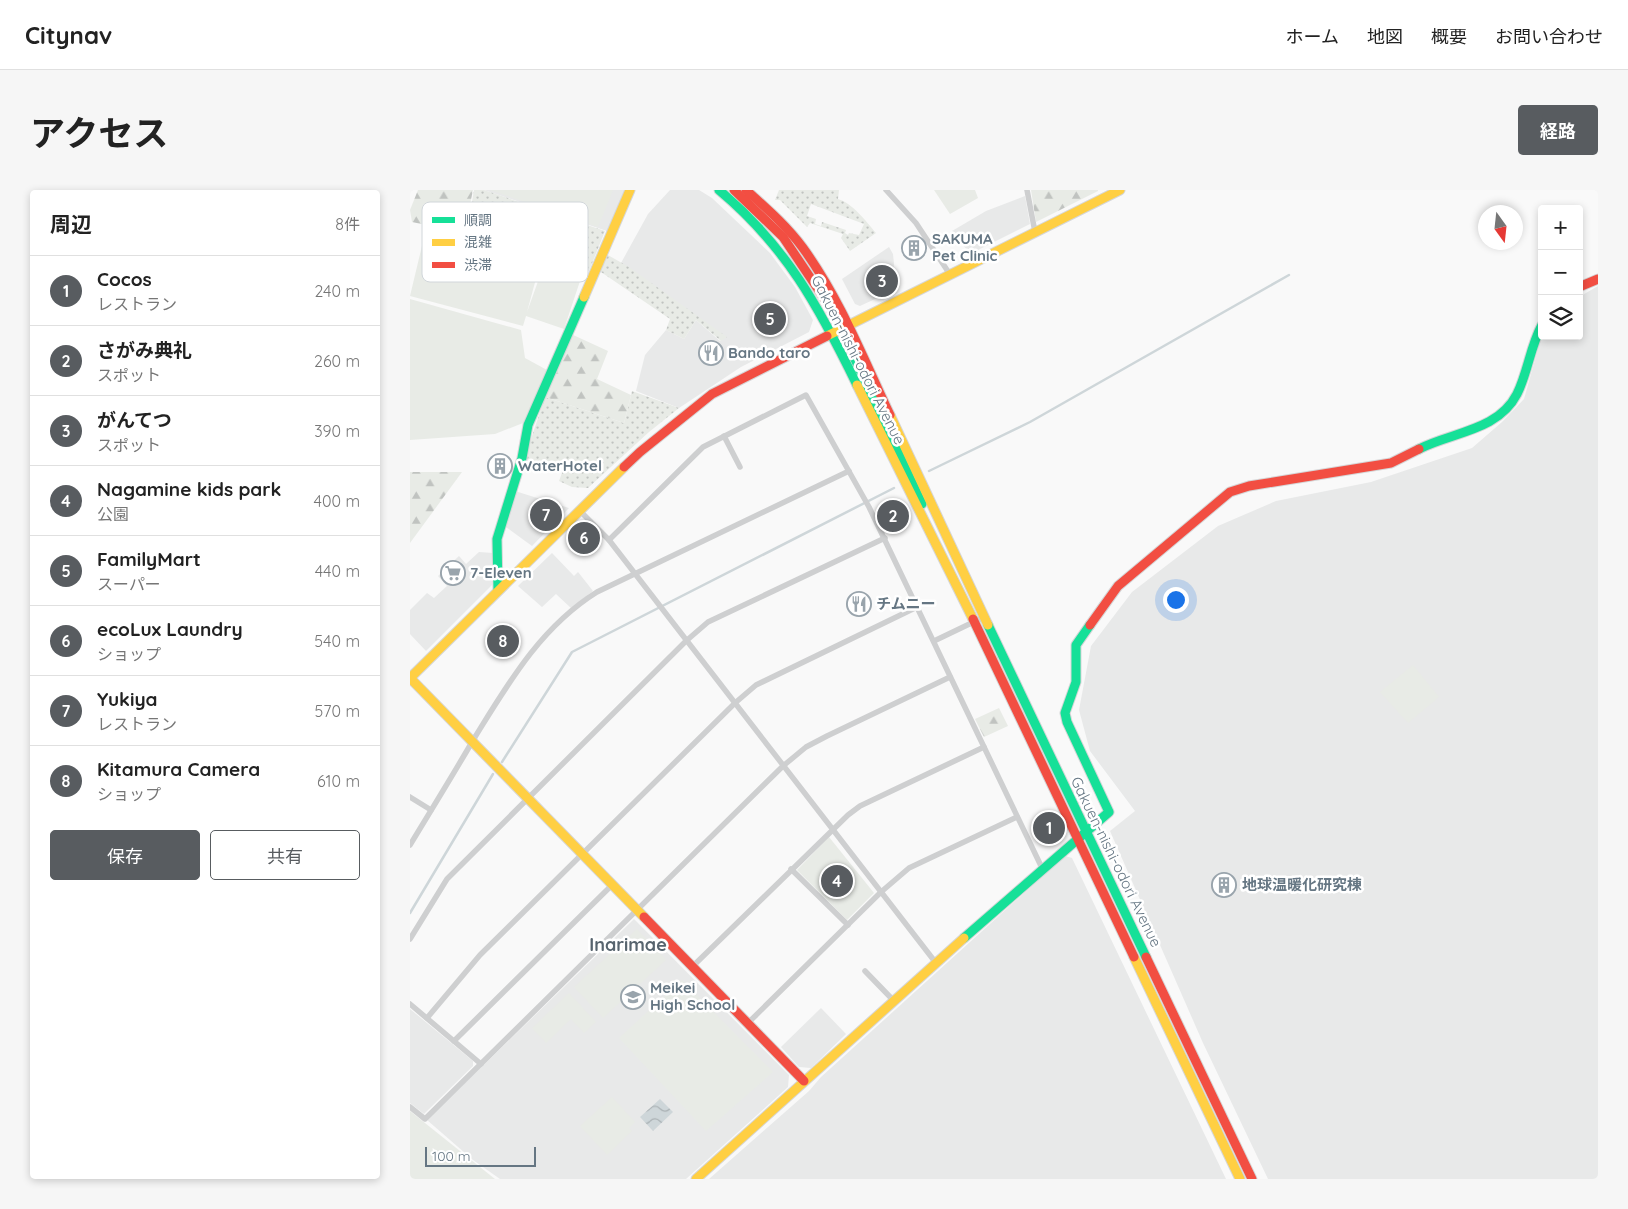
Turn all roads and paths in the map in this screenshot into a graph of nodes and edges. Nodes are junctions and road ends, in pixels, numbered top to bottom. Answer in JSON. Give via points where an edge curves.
{"nodes":[{"id":1,"x":630,"y":190,"type":"edge"},
{"id":2,"x":719,"y":190,"type":"edge"},
{"id":3,"x":746,"y":190,"type":"edge"},
{"id":4,"x":886,"y":190,"type":"edge"},
{"id":5,"x":1027,"y":190,"type":"edge"},
{"id":6,"x":1120,"y":190,"type":"edge"},
{"id":7,"x":734,"y":191,"type":"edge"},
{"id":8,"x":1035,"y":232,"type":"junction"},
{"id":9,"x":949,"y":273,"type":"junction"},
{"id":10,"x":1598,"y":279,"type":"edge"},
{"id":11,"x":1583,"y":285,"type":"edge"},
{"id":12,"x":824,"y":298,"type":"tunnel mouth"},
{"id":13,"x":848,"y":325,"type":"junction"},
{"id":14,"x":831,"y":333,"type":"junction"},
{"id":15,"x":1538,"y":333,"type":"edge"},
{"id":16,"x":854,"y":357,"type":"tunnel mouth"},
{"id":17,"x":724,"y":436,"type":"junction"},
{"id":18,"x":740,"y":467,"type":"dead end"},
{"id":19,"x":849,"y":471,"type":"junction"},
{"id":20,"x":910,"y":476,"type":"junction"},
{"id":21,"x":579,"y":510,"type":"junction"},
{"id":22,"x":884,"y":538,"type":"junction"},
{"id":23,"x":609,"y":540,"type":"junction"},
{"id":24,"x":955,"y":556,"type":"junction"},
{"id":25,"x":945,"y":562,"type":"junction"},
{"id":26,"x":636,"y":574,"type":"junction"},
{"id":27,"x":498,"y":590,"type":"junction"},
{"id":28,"x":917,"y":607,"type":"junction"},
{"id":29,"x":984,"y":617,"type":"junction"},
{"id":30,"x":974,"y":622,"type":"junction"},
{"id":31,"x":686,"y":641,"type":"junction"},
{"id":32,"x":934,"y":641,"type":"junction"},
{"id":33,"x":950,"y":677,"type":"junction"},
{"id":34,"x":410,"y":678,"type":"edge"},
{"id":35,"x":735,"y":703,"type":"junction"},
{"id":36,"x":472,"y":742,"type":"junction"},
{"id":37,"x":984,"y":747,"type":"junction"},
{"id":38,"x":783,"y":766,"type":"junction"},
{"id":39,"x":410,"y":797,"type":"edge"},
{"id":40,"x":528,"y":798,"type":"junction"},
{"id":41,"x":431,"y":810,"type":"junction"},
{"id":42,"x":1017,"y":817,"type":"junction"},
{"id":43,"x":832,"y":829,"type":"junction"},
{"id":44,"x":1086,"y":830,"type":"junction"},
{"id":45,"x":1077,"y":838,"type":"junction"},
{"id":46,"x":410,"y":845,"type":"edge"},
{"id":47,"x":582,"y":854,"type":"junction"},
{"id":48,"x":1042,"y":868,"type":"junction"},
{"id":49,"x":791,"y":870,"type":"junction"},
{"id":50,"x":612,"y":885,"type":"junction"},
{"id":51,"x":882,"y":892,"type":"junction"},
{"id":52,"x":637,"y":910,"type":"junction"},
{"id":53,"x":848,"y":926,"type":"junction"},
{"id":54,"x":410,"y":939,"type":"edge"},
{"id":55,"x":936,"y":963,"type":"junction"},
{"id":56,"x":692,"y":967,"type":"junction"},
{"id":57,"x":865,"y":971,"type":"dead end"},
{"id":58,"x":894,"y":1001,"type":"junction"},
{"id":59,"x":410,"y":1004,"type":"edge"},
{"id":60,"x":427,"y":1018,"type":"junction"},
{"id":61,"x":748,"y":1023,"type":"junction"},
{"id":62,"x":454,"y":1041,"type":"junction"},
{"id":63,"x":481,"y":1064,"type":"junction"},
{"id":64,"x":804,"y":1081,"type":"junction"},
{"id":65,"x":410,"y":1107,"type":"edge"},
{"id":66,"x":696,"y":1179,"type":"edge"},
{"id":67,"x":1240,"y":1179,"type":"edge"},
{"id":68,"x":1252,"y":1179,"type":"edge"}],
"edges":[{"from":1,"to":27,"type":"main road","via":[[528,425],[522,458],[497,539]]},
{"from":2,"to":14,"type":"main road","name":"Gakuen-nishi-odori Avenue","via":[[775,243]]},
{"from":3,"to":13,"type":"main road","name":"Gakuen-nishi-odori Avenue","via":[[802,247]]},
{"from":4,"to":9,"type":"street","via":[[916,223]]},
{"from":5,"to":8,"type":"street"},
{"from":6,"to":8,"type":"main road"},
{"from":7,"to":12,"type":"main road","name":"Gakuen-nishi-odori Avenue","via":[[783,237]]},
{"from":8,"to":9,"type":"main road"},
{"from":9,"to":13,"type":"main road"},
{"from":10,"to":11,"type":"main road"},
{"from":13,"to":14,"type":"main road"},
{"from":13,"to":24,"type":"main road","name":"Gakuen-nishi-odori Avenue"},
{"from":14,"to":21,"type":"main road","via":[[712,394],[658,436]]},
{"from":14,"to":25,"type":"main road","name":"Gakuen-nishi-odori Avenue"},
{"from":15,"to":44,"type":"main road","via":[[1517,394],[1498,417],[1426,445],[1391,463],[1248,486],[1230,492],[1118,586],[1076,645],[1076,682],[1066,713],[1067,722],[1109,812]]},
{"from":16,"to":20,"type":"main road","name":"Gakuen-nishi-odori Avenue"},
{"from":17,"to":18,"type":"street"},
{"from":17,"to":19,"type":"street","via":[[806,395]]},
{"from":17,"to":23,"type":"street","via":[[703,447]]},
{"from":19,"to":22,"type":"street"},
{"from":19,"to":26,"type":"street"},
{"from":20,"to":24,"type":"main road","name":"Gakuen-nishi-odori Avenue"},
{"from":20,"to":25,"type":"main road","name":"Gakuen-nishi-odori Avenue"},
{"from":21,"to":23,"type":"street"},
{"from":21,"to":27,"type":"main road"},
{"from":22,"to":28,"type":"street"},
{"from":22,"to":31,"type":"street","via":[[708,622]]},
{"from":23,"to":26,"type":"street"},
{"from":24,"to":29,"type":"main road","name":"Gakuen-nishi-odori Avenue"},
{"from":25,"to":30,"type":"main road","name":"Gakuen-nishi-odori Avenue"},
{"from":26,"to":31,"type":"street"},
{"from":26,"to":36,"type":"street","via":[[585,600],[532,649]]},
{"from":27,"to":34,"type":"main road"},
{"from":28,"to":32,"type":"street"},
{"from":28,"to":35,"type":"street","via":[[756,684]]},
{"from":29,"to":30,"type":"street"},
{"from":29,"to":44,"type":"main road","name":"Gakuen-nishi-odori Avenue"},
{"from":30,"to":32,"type":"street"},
{"from":30,"to":45,"type":"main road","name":"Gakuen-nishi-odori Avenue"},
{"from":31,"to":35,"type":"street"},
{"from":31,"to":40,"type":"street"},
{"from":32,"to":33,"type":"street"},
{"from":33,"to":37,"type":"street"},
{"from":33,"to":38,"type":"street","via":[[806,747]]},
{"from":34,"to":36,"type":"main road"},
{"from":35,"to":38,"type":"street"},
{"from":35,"to":47,"type":"street"},
{"from":36,"to":40,"type":"main road"},
{"from":36,"to":41,"type":"street"},
{"from":37,"to":42,"type":"street"},
{"from":37,"to":43,"type":"street","via":[[860,806]]},
{"from":38,"to":43,"type":"street"},
{"from":38,"to":52,"type":"street"},
{"from":39,"to":41,"type":"street"},
{"from":40,"to":47,"type":"main road"},
{"from":40,"to":54,"type":"street","via":[[447,878]]},
{"from":41,"to":46,"type":"street"},
{"from":42,"to":48,"type":"street"},
{"from":42,"to":51,"type":"street","via":[[909,868]]},
{"from":43,"to":49,"type":"street"},
{"from":43,"to":51,"type":"street"},
{"from":44,"to":45,"type":"main road"},
{"from":44,"to":68,"type":"main road","name":"Gakuen-nishi-odori Avenue"},
{"from":45,"to":48,"type":"main road"},
{"from":45,"to":67,"type":"main road","name":"Gakuen-nishi-odori Avenue"},
{"from":47,"to":50,"type":"main road"},
{"from":47,"to":60,"type":"street","via":[[480,955]]},
{"from":48,"to":55,"type":"main road"},
{"from":49,"to":53,"type":"street"},
{"from":49,"to":56,"type":"street"},
{"from":50,"to":52,"type":"main road"},
{"from":50,"to":62,"type":"street"},
{"from":51,"to":53,"type":"street"},
{"from":51,"to":55,"type":"street"},
{"from":52,"to":56,"type":"main road"},
{"from":52,"to":63,"type":"street"},
{"from":53,"to":61,"type":"street"},
{"from":55,"to":58,"type":"main road"},
{"from":56,"to":61,"type":"main road"},
{"from":57,"to":58,"type":"street"},
{"from":58,"to":64,"type":"main road"},
{"from":59,"to":60,"type":"street"},
{"from":60,"to":62,"type":"street"},
{"from":61,"to":64,"type":"main road"},
{"from":62,"to":63,"type":"street"},
{"from":63,"to":65,"type":"street","via":[[424,1120]]},
{"from":64,"to":66,"type":"main road"}]}
